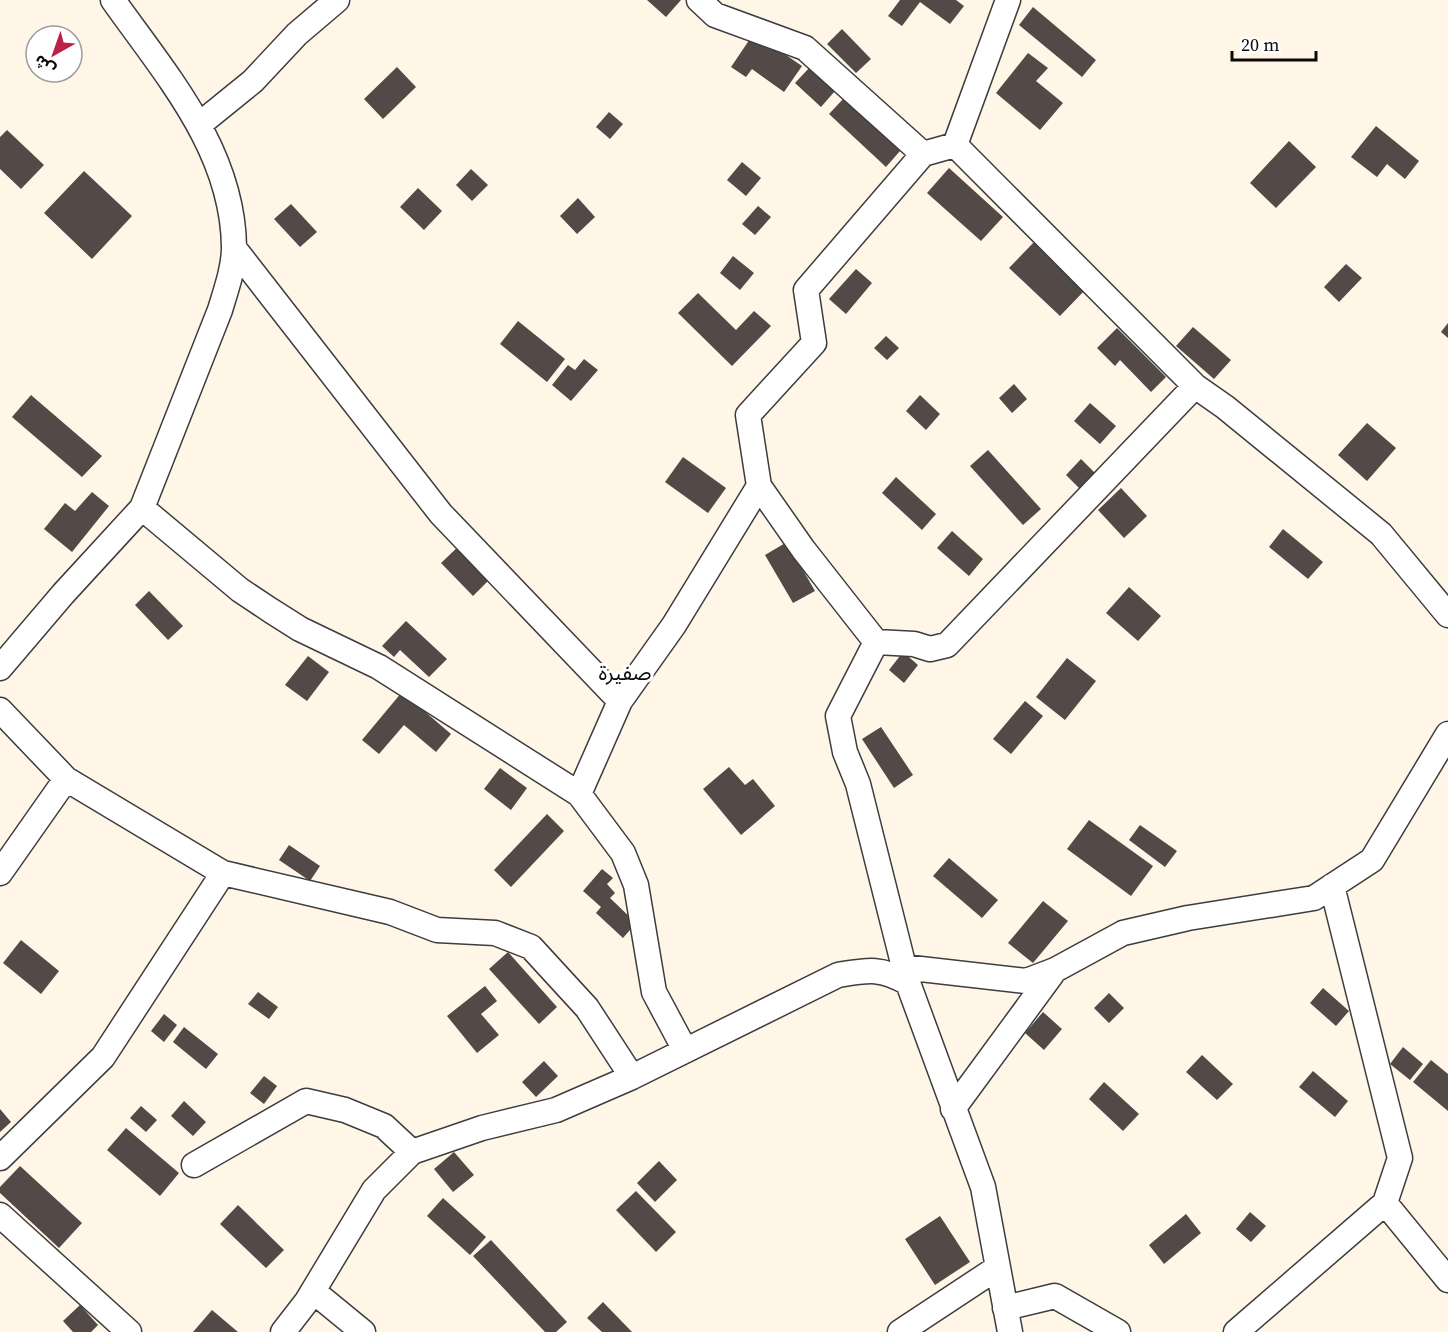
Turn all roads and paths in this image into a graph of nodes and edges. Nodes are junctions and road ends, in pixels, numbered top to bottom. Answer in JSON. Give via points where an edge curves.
{"nodes":[{"id":1,"x":113,"y":0,"type":"edge"},
{"id":2,"x":337,"y":0,"type":"edge"},
{"id":3,"x":699,"y":0,"type":"edge"},
{"id":4,"x":1008,"y":0,"type":"edge"},
{"id":5,"x":200,"y":124,"type":"junction"},
{"id":6,"x":955,"y":146,"type":"junction"},
{"id":7,"x":923,"y":154,"type":"junction"},
{"id":8,"x":234,"y":248,"type":"junction"},
{"id":9,"x":1195,"y":386,"type":"junction"},
{"id":10,"x":759,"y":486,"type":"junction"},
{"id":11,"x":142,"y":508,"type":"junction"},
{"id":12,"x":1448,"y":615,"type":"edge"},
{"id":13,"x":876,"y":642,"type":"junction"},
{"id":14,"x":0,"y":668,"type":"edge"},
{"id":15,"x":620,"y":701,"type":"junction"},
{"id":16,"x":0,"y":710,"type":"edge"},
{"id":17,"x":1448,"y":734,"type":"edge"},
{"id":18,"x":66,"y":779,"type":"junction"},
{"id":19,"x":579,"y":794,"type":"junction"},
{"id":20,"x":0,"y":873,"type":"edge"},
{"id":21,"x":223,"y":873,"type":"junction"},
{"id":22,"x":1332,"y":886,"type":"junction"},
{"id":23,"x":1055,"y":970,"type":"junction"},
{"id":24,"x":906,"y":975,"type":"junction"},
{"id":25,"x":685,"y":1050,"type":"junction"},
{"id":26,"x":632,"y":1077,"type":"junction"},
{"id":27,"x":953,"y":1109,"type":"junction"},
{"id":28,"x":412,"y":1152,"type":"junction"},
{"id":29,"x":0,"y":1158,"type":"edge"},
{"id":30,"x":194,"y":1165,"type":"dead end"},
{"id":31,"x":1385,"y":1203,"type":"junction"},
{"id":32,"x":0,"y":1215,"type":"edge"},
{"id":33,"x":997,"y":1268,"type":"junction"},
{"id":34,"x":1448,"y":1280,"type":"edge"},
{"id":35,"x":313,"y":1291,"type":"junction"},
{"id":36,"x":1005,"y":1308,"type":"junction"},
{"id":37,"x":129,"y":1332,"type":"edge"},
{"id":38,"x":283,"y":1332,"type":"edge"},
{"id":39,"x":363,"y":1332,"type":"edge"},
{"id":40,"x":900,"y":1332,"type":"edge"},
{"id":41,"x":1010,"y":1332,"type":"edge"},
{"id":42,"x":1118,"y":1332,"type":"edge"},
{"id":43,"x":1236,"y":1332,"type":"edge"}],
"edges":[{"from":1,"to":5,"type":"street"},
{"from":2,"to":5,"type":"street","via":[[297,34],[253,81]]},
{"from":3,"to":7,"type":"street","via":[[715,15],[805,48]]},
{"from":4,"to":6,"type":"street"},
{"from":5,"to":8,"type":"street","via":[[227,192]]},
{"from":6,"to":7,"type":"street"},
{"from":6,"to":9,"type":"street"},
{"from":7,"to":10,"type":"street","via":[[806,290],[814,344],[748,415]]},
{"from":8,"to":11,"type":"street","via":[[220,310]]},
{"from":8,"to":15,"type":"street","via":[[441,514]]},
{"from":9,"to":12,"type":"street","via":[[1225,406],[1381,534]]},
{"from":9,"to":13,"type":"street","via":[[947,645],[930,649]]},
{"from":10,"to":13,"type":"street"},
{"from":10,"to":15,"type":"street","via":[[674,625]]},
{"from":11,"to":14,"type":"street"},
{"from":11,"to":19,"type":"street","via":[[240,590],[270,610],[300,629],[380,667]]},
{"from":13,"to":24,"type":"street","via":[[838,716]]},
{"from":15,"to":19,"type":"street"},
{"from":16,"to":18,"type":"street"},
{"from":17,"to":22,"type":"street","via":[[1371,860]]},
{"from":18,"to":20,"type":"street"},
{"from":18,"to":21,"type":"street"},
{"from":19,"to":25,"type":"street","via":[[623,853],[636,885],[654,992]]},
{"from":21,"to":26,"type":"street","via":[[390,912],[437,930],[495,933],[531,947],[587,1008]]},
{"from":21,"to":29,"type":"street","via":[[103,1057]]},
{"from":22,"to":23,"type":"street","via":[[1314,898],[1188,918],[1123,933]]},
{"from":22,"to":31,"type":"street","via":[[1400,1158]]},
{"from":23,"to":24,"type":"street","via":[[1026,981]]},
{"from":23,"to":27,"type":"street"},
{"from":24,"to":25,"type":"street","via":[[868,970],[838,975]]},
{"from":24,"to":27,"type":"street"},
{"from":25,"to":26,"type":"street"},
{"from":26,"to":28,"type":"street","via":[[556,1110],[482,1128]]},
{"from":27,"to":33,"type":"street","via":[[982,1187]]},
{"from":28,"to":30,"type":"street","via":[[384,1126],[345,1110],[306,1101]]},
{"from":28,"to":35,"type":"street","via":[[374,1191]]},
{"from":31,"to":34,"type":"street"},
{"from":31,"to":43,"type":"street"},
{"from":32,"to":37,"type":"street"},
{"from":33,"to":36,"type":"street"},
{"from":33,"to":40,"type":"street"},
{"from":35,"to":38,"type":"street"},
{"from":35,"to":39,"type":"street"},
{"from":36,"to":41,"type":"street"},
{"from":36,"to":42,"type":"street","via":[[1055,1296]]}]}
